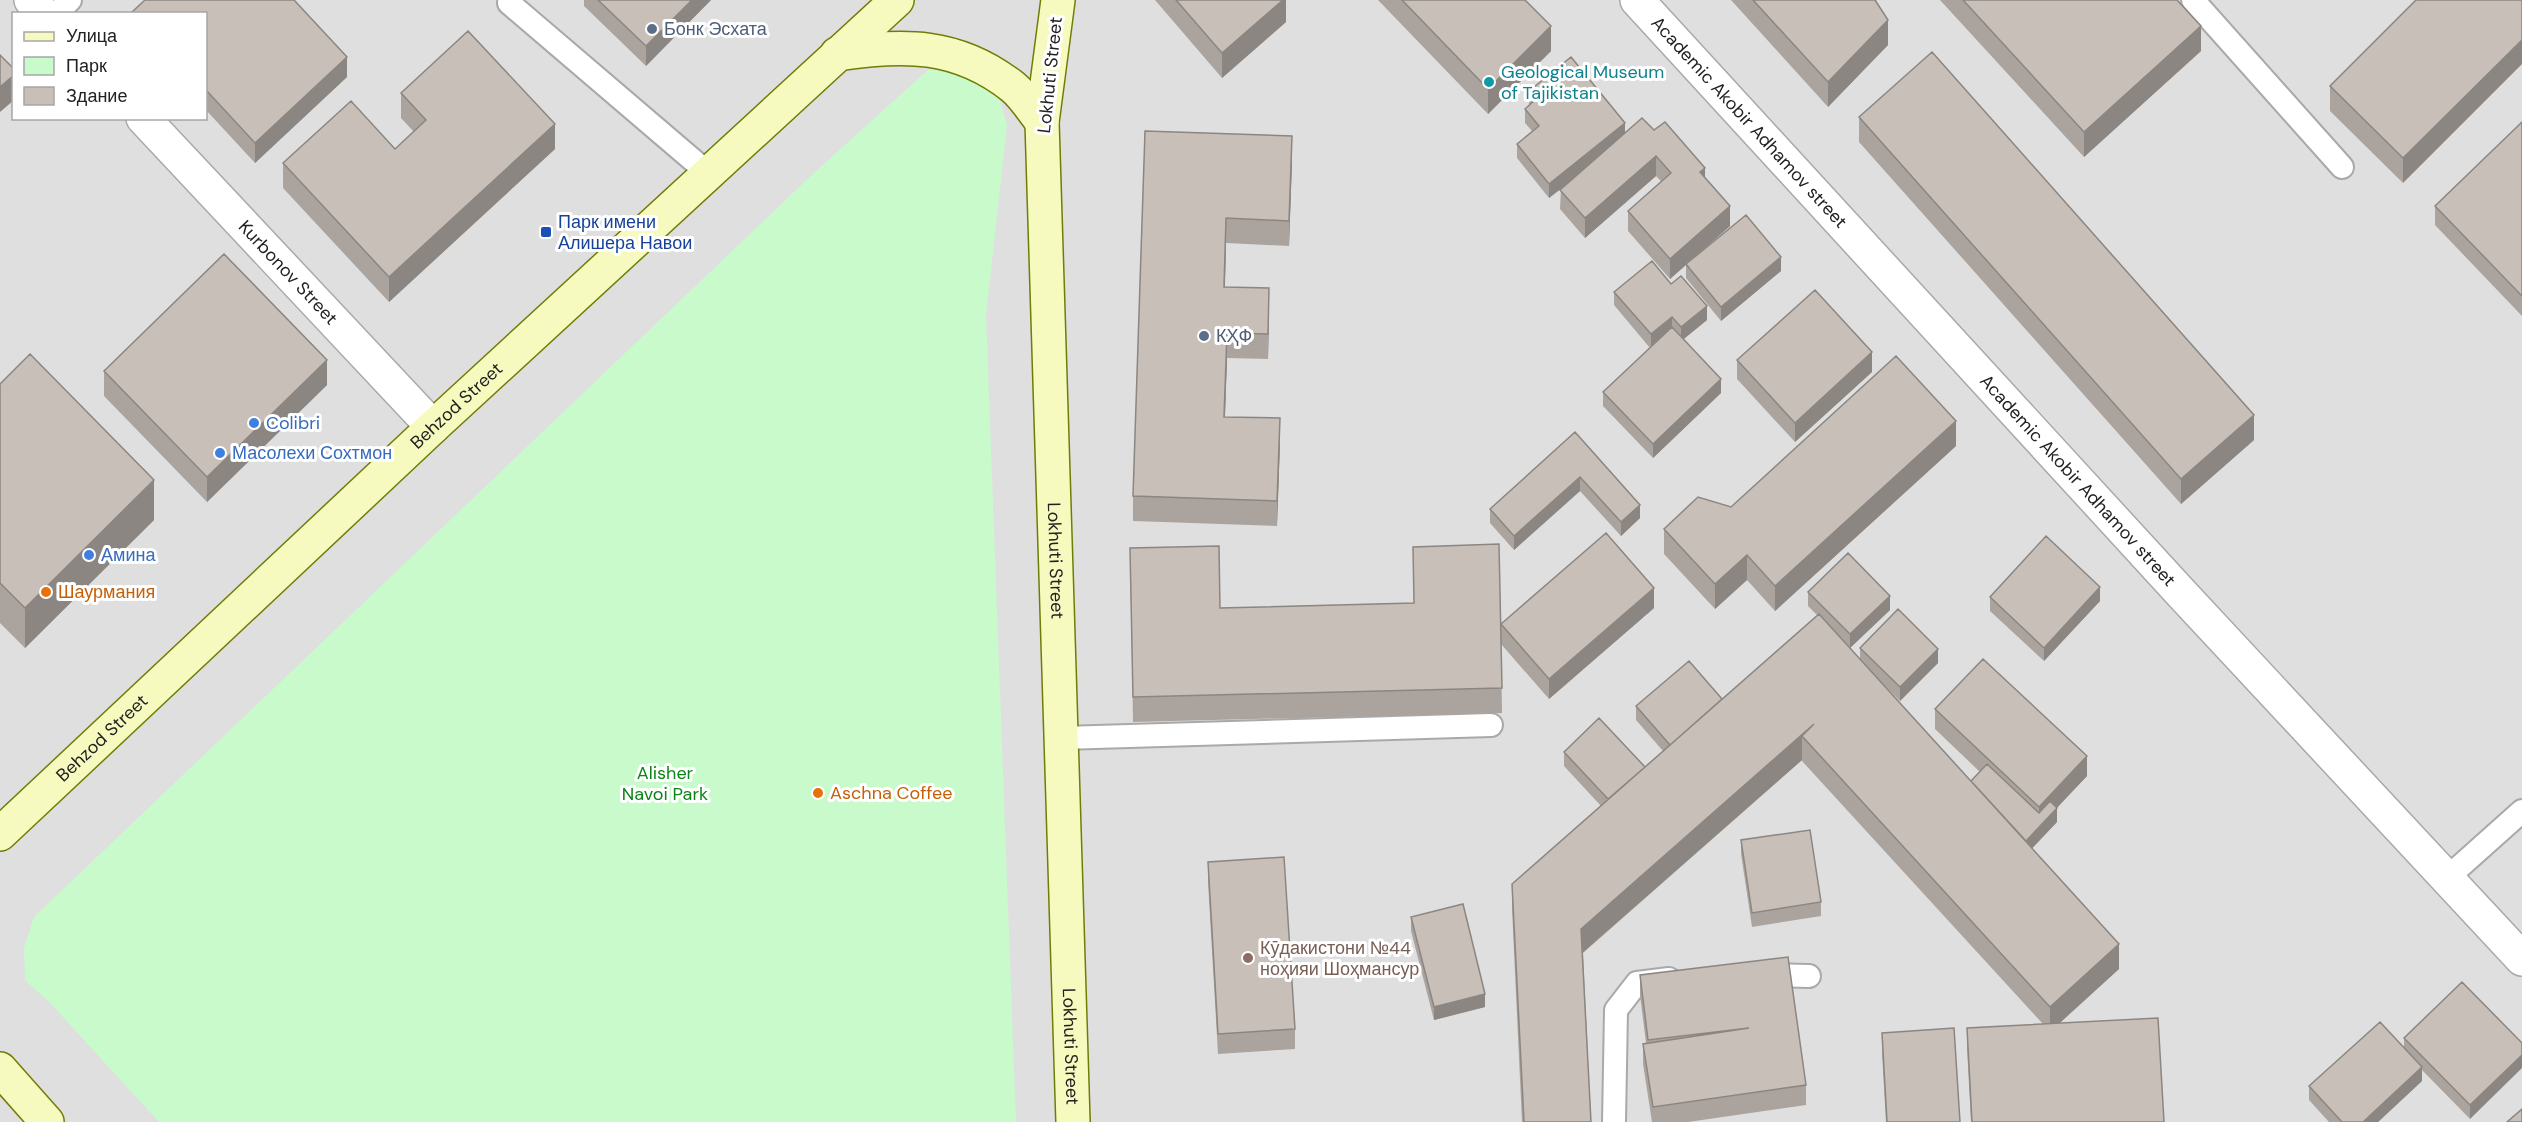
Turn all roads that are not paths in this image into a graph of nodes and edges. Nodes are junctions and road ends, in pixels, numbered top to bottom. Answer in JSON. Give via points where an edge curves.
{"nodes":[{"id":1,"x":31,"y":0,"type":"edge"},
{"id":2,"x":70,"y":0,"type":"edge"},
{"id":3,"x":897,"y":0,"type":"edge"},
{"id":4,"x":1058,"y":0,"type":"edge"},
{"id":5,"x":1637,"y":0,"type":"edge"},
{"id":6,"x":2193,"y":0,"type":"edge"},
{"id":7,"x":508,"y":1,"type":"edge"},
{"id":8,"x":41,"y":12,"type":"edge"},
{"id":9,"x":58,"y":12,"type":"edge"},
{"id":10,"x":837,"y":54,"type":"junction"},
{"id":11,"x":144,"y":120,"type":"edge"},
{"id":12,"x":1042,"y":123,"type":"junction"},
{"id":13,"x":2342,"y":167,"type":"dead end"},
{"id":14,"x":708,"y":173,"type":"junction"},
{"id":15,"x":433,"y":427,"type":"junction"},
{"id":16,"x":1491,"y":726,"type":"dead end"},
{"id":17,"x":1062,"y":738,"type":"junction"},
{"id":18,"x":2522,"y":811,"type":"edge"},
{"id":19,"x":0,"y":834,"type":"edge"},
{"id":20,"x":2447,"y":878,"type":"junction"},
{"id":21,"x":2522,"y":959,"type":"edge"},
{"id":22,"x":1743,"y":976,"type":"edge"},
{"id":23,"x":1809,"y":976,"type":"dead end"},
{"id":24,"x":1687,"y":977,"type":"edge"},
{"id":25,"x":0,"y":1069,"type":"edge"},
{"id":26,"x":47,"y":1122,"type":"edge"},
{"id":27,"x":1074,"y":1122,"type":"edge"},
{"id":28,"x":1614,"y":1122,"type":"edge"}],
"edges":[{"from":1,"to":8,"type":"street"},
{"from":2,"to":9,"type":"lane"},
{"from":3,"to":10,"type":"street","name":"Behzod Street"},
{"from":4,"to":12,"type":"street","name":"Lokhuti Street"},
{"from":5,"to":20,"type":"street","name":"Academic Akobir Adhamov street"},
{"from":6,"to":13,"type":"lane"},
{"from":7,"to":14,"type":"lane"},
{"from":10,"to":12,"type":"street","via":[[874,48],[946,51],[1014,88]]},
{"from":10,"to":14,"type":"street","name":"Behzod Street"},
{"from":11,"to":15,"type":"street","name":"Kurbonov Street"},
{"from":12,"to":17,"type":"street","name":"Lokhuti Street"},
{"from":14,"to":15,"type":"street","name":"Behzod Street"},
{"from":15,"to":19,"type":"street","name":"Behzod Street"},
{"from":16,"to":17,"type":"lane"},
{"from":17,"to":27,"type":"street","name":"Lokhuti Street"},
{"from":18,"to":20,"type":"lane"},
{"from":20,"to":21,"type":"street","name":"Academic Akobir Adhamov street"},
{"from":22,"to":23,"type":"lane"},
{"from":24,"to":28,"type":"lane","via":[[1637,983],[1616,1010]]},
{"from":25,"to":26,"type":"street"}]}
